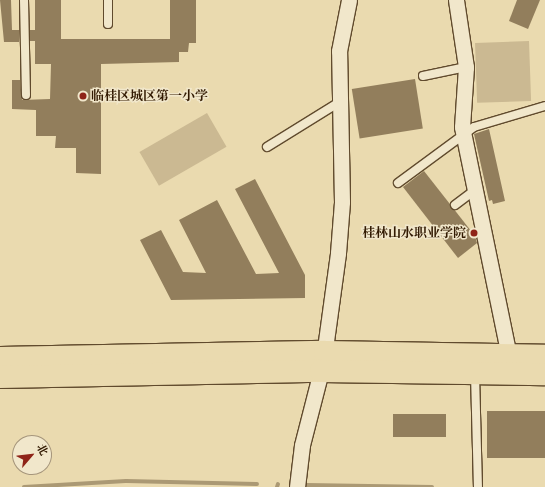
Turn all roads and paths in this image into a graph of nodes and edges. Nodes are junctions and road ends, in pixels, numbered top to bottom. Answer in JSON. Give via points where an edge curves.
{"nodes":[{"id":1,"x":24,"y":0,"type":"edge"},
{"id":2,"x":108,"y":0,"type":"edge"},
{"id":3,"x":349,"y":0,"type":"edge"},
{"id":4,"x":456,"y":0,"type":"edge"},
{"id":5,"x":108,"y":24,"type":"dead end"},
{"id":6,"x":466,"y":67,"type":"junction"},
{"id":7,"x":423,"y":76,"type":"dead end"},
{"id":8,"x":26,"y":95,"type":"dead end"},
{"id":9,"x":338,"y":103,"type":"junction"},
{"id":10,"x":545,"y":106,"type":"edge"},
{"id":11,"x":463,"y":134,"type":"junction"},
{"id":12,"x":268,"y":147,"type":"dead end"},
{"id":13,"x":398,"y":183,"type":"dead end"},
{"id":14,"x":475,"y":190,"type":"junction"},
{"id":15,"x":455,"y":205,"type":"dead end"},
{"id":16,"x":509,"y":355,"type":"junction"},
{"id":17,"x":545,"y":356,"type":"edge"},
{"id":18,"x":0,"y":358,"type":"edge"},
{"id":19,"x":323,"y":362,"type":"junction"},
{"id":20,"x":475,"y":373,"type":"junction"},
{"id":21,"x":545,"y":374,"type":"edge"},
{"id":22,"x":0,"y":377,"type":"edge"},
{"id":23,"x":478,"y":485,"type":"edge"},
{"id":24,"x":297,"y":487,"type":"edge"}],
"edges":[{"from":1,"to":8,"type":"lane"},
{"from":2,"to":5,"type":"lane"},
{"from":3,"to":9,"type":"street","via":[[341,32]]},
{"from":4,"to":6,"type":"street"},
{"from":6,"to":7,"type":"lane"},
{"from":6,"to":11,"type":"street","via":[[461,120]]},
{"from":9,"to":12,"type":"lane"},
{"from":9,"to":19,"type":"street","via":[[342,215]]},
{"from":10,"to":11,"type":"lane","via":[[474,127]]},
{"from":11,"to":13,"type":"lane"},
{"from":11,"to":14,"type":"street"},
{"from":14,"to":15,"type":"lane"},
{"from":14,"to":16,"type":"street"},
{"from":16,"to":17,"type":"main road"},
{"from":16,"to":19,"type":"main road"},
{"from":18,"to":19,"type":"main road"},
{"from":19,"to":20,"type":"main road"},
{"from":19,"to":22,"type":"main road"},
{"from":19,"to":24,"type":"street","via":[[303,437]]},
{"from":20,"to":21,"type":"main road"},
{"from":20,"to":23,"type":"lane"}]}
